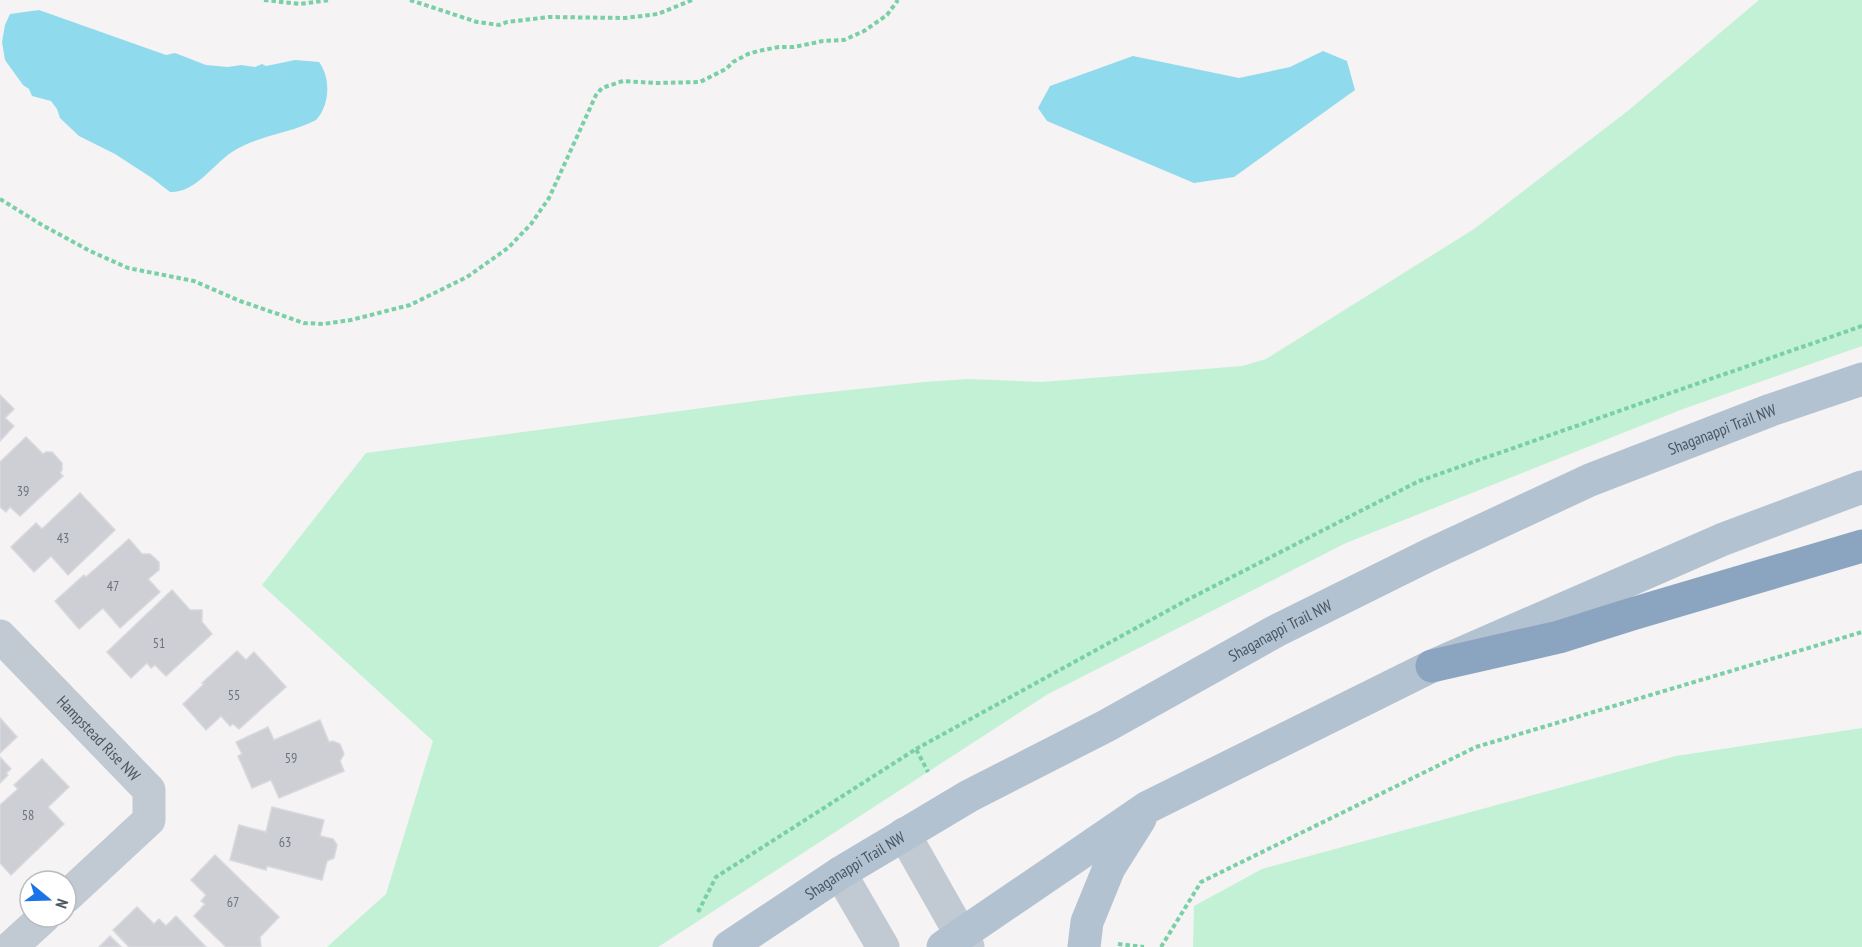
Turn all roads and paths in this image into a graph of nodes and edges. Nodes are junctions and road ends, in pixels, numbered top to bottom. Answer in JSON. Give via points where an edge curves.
{"nodes":[{"id":1,"x":264,"y":0,"type":"edge"},
{"id":2,"x":330,"y":0,"type":"edge"},
{"id":3,"x":410,"y":0,"type":"edge"},
{"id":4,"x":692,"y":0,"type":"edge"},
{"id":5,"x":898,"y":0,"type":"edge"},
{"id":6,"x":0,"y":199,"type":"edge"},
{"id":7,"x":1862,"y":326,"type":"edge"},
{"id":8,"x":1862,"y":379,"type":"edge"},
{"id":9,"x":1862,"y":487,"type":"edge"},
{"id":10,"x":1862,"y":546,"type":"edge"},
{"id":11,"x":1862,"y":632,"type":"edge"},
{"id":12,"x":0,"y":636,"type":"edge"},
{"id":13,"x":1432,"y":666,"type":"junction"},
{"id":14,"x":916,"y":749,"type":"junction"},
{"id":15,"x":928,"y":772,"type":"dead end"},
{"id":16,"x":1148,"y":807,"type":"junction"},
{"id":17,"x":904,"y":834,"type":"junction"},
{"id":18,"x":840,"y":873,"type":"junction"},
{"id":19,"x":78,"y":886,"type":"edge"},
{"id":20,"x":698,"y":912,"type":"dead end"},
{"id":21,"x":31,"y":929,"type":"edge"},
{"id":22,"x":957,"y":943,"type":"edge"},
{"id":23,"x":1099,"y":945,"type":"edge"},
{"id":24,"x":11,"y":947,"type":"edge"},
{"id":25,"x":729,"y":947,"type":"edge"},
{"id":26,"x":883,"y":947,"type":"edge"},
{"id":27,"x":1144,"y":947,"type":"edge"},
{"id":28,"x":1161,"y":947,"type":"edge"}],
"edges":[{"from":1,"to":2,"type":"path","via":[[300,4]]},
{"from":3,"to":4,"type":"path","via":[[477,22],[499,25],[549,17],[625,18],[658,14]]},
{"from":5,"to":6,"type":"path","via":[[887,15],[844,40],[758,51],[700,82],[623,81],[602,88],[549,198],[508,248],[467,277],[410,304],[351,320],[304,323],[194,281],[128,268],[90,251]]},
{"from":7,"to":14,"type":"path","via":[[1419,481],[1187,600]]},
{"from":8,"to":17,"type":"main road","name":"Shaganappi Trail NW","via":[[1590,480],[1440,550],[1276,631]]},
{"from":9,"to":13,"type":"main road","via":[[1721,540]]},
{"from":10,"to":13,"type":"highway","via":[[1559,638]]},
{"from":11,"to":28,"type":"path","via":[[1476,747],[1201,882]]},
{"from":12,"to":19,"type":"street","name":"Hampstead Rise NW","via":[[149,790],[149,820]]},
{"from":13,"to":16,"type":"main road"},
{"from":14,"to":15,"type":"path"},
{"from":14,"to":20,"type":"path","via":[[716,877]]},
{"from":16,"to":22,"type":"main road"},
{"from":16,"to":23,"type":"main road","via":[[1109,868],[1087,922]]},
{"from":17,"to":18,"type":"main road","name":"Shaganappi Trail NW"},
{"from":17,"to":22,"type":"street"},
{"from":18,"to":25,"type":"main road","name":"Shaganappi Trail NW"},
{"from":18,"to":26,"type":"street"},
{"from":21,"to":24,"type":"street"},
{"from":23,"to":27,"type":"path"}]}
